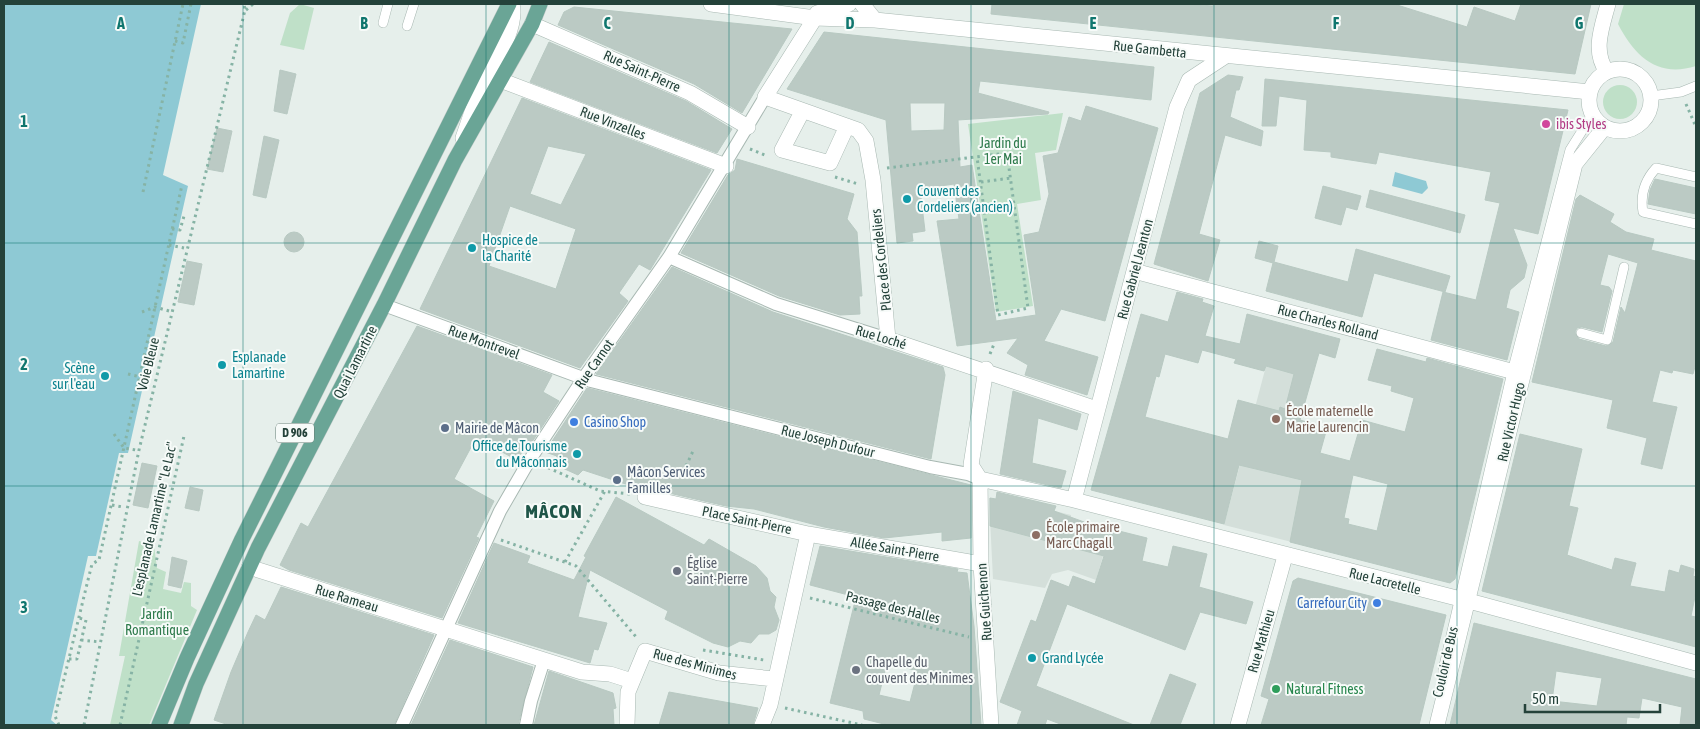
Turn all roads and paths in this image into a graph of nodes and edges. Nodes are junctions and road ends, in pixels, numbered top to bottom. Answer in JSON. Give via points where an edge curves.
{"nodes":[{"id":1,"x":183,"y":4,"type":"edge"},
{"id":2,"x":192,"y":4,"type":"edge"},
{"id":3,"x":244,"y":4,"type":"edge"},
{"id":4,"x":254,"y":4,"type":"edge"},
{"id":5,"x":388,"y":4,"type":"edge"},
{"id":6,"x":414,"y":4,"type":"edge"},
{"id":7,"x":511,"y":4,"type":"edge"},
{"id":8,"x":540,"y":4,"type":"edge"},
{"id":9,"x":711,"y":4,"type":"edge"},
{"id":10,"x":849,"y":4,"type":"edge"},
{"id":11,"x":862,"y":4,"type":"edge"},
{"id":12,"x":1608,"y":4,"type":"edge"},
{"id":13,"x":736,"y":5,"type":"edge"},
{"id":14,"x":245,"y":10,"type":"junction"},
{"id":15,"x":810,"y":17,"type":"junction"},
{"id":16,"x":874,"y":20,"type":"junction"},
{"id":17,"x":383,"y":23,"type":"dead end"},
{"id":18,"x":532,"y":24,"type":"junction"},
{"id":19,"x":407,"y":26,"type":"dead end"},
{"id":20,"x":175,"y":41,"type":"junction"},
{"id":21,"x":1224,"y":57,"type":"junction"},
{"id":22,"x":1607,"y":72,"type":"junction"},
{"id":23,"x":500,"y":80,"type":"junction"},
{"id":24,"x":1696,"y":86,"type":"edge"},
{"id":25,"x":1590,"y":92,"type":"junction"},
{"id":26,"x":765,"y":96,"type":"junction"},
{"id":27,"x":1651,"y":96,"type":"junction"},
{"id":28,"x":802,"y":112,"type":"junction"},
{"id":29,"x":1592,"y":115,"type":"junction"},
{"id":30,"x":1693,"y":119,"type":"dead end"},
{"id":31,"x":848,"y":126,"type":"junction"},
{"id":32,"x":748,"y":127,"type":"junction"},
{"id":33,"x":1604,"y":128,"type":"junction"},
{"id":34,"x":1696,"y":128,"type":"edge"},
{"id":35,"x":977,"y":157,"type":"junction"},
{"id":36,"x":455,"y":160,"type":"junction"},
{"id":37,"x":726,"y":166,"type":"junction"},
{"id":38,"x":872,"y":175,"type":"junction"},
{"id":39,"x":1696,"y":177,"type":"edge"},
{"id":40,"x":1011,"y":178,"type":"junction"},
{"id":41,"x":981,"y":182,"type":"junction"},
{"id":42,"x":182,"y":185,"type":"dead end"},
{"id":43,"x":143,"y":192,"type":"dead end"},
{"id":44,"x":184,"y":216,"type":"dead end"},
{"id":45,"x":1696,"y":224,"type":"edge"},
{"id":46,"x":172,"y":229,"type":"junction"},
{"id":47,"x":169,"y":244,"type":"junction"},
{"id":48,"x":184,"y":248,"type":"dead end"},
{"id":49,"x":669,"y":257,"type":"junction"},
{"id":50,"x":1624,"y":267,"type":"dead end"},
{"id":51,"x":1134,"y":271,"type":"junction"},
{"id":52,"x":384,"y":305,"type":"junction"},
{"id":53,"x":155,"y":307,"type":"junction"},
{"id":54,"x":169,"y":311,"type":"dead end"},
{"id":55,"x":142,"y":312,"type":"dead end"},
{"id":56,"x":1581,"y":333,"type":"dead end"},
{"id":57,"x":888,"y":339,"type":"junction"},
{"id":58,"x":986,"y":371,"type":"junction"},
{"id":59,"x":1517,"y":373,"type":"junction"},
{"id":60,"x":128,"y":374,"type":"dead end"},
{"id":61,"x":140,"y":377,"type":"junction"},
{"id":62,"x":584,"y":379,"type":"junction"},
{"id":63,"x":153,"y":380,"type":"dead end"},
{"id":64,"x":1097,"y":409,"type":"junction"},
{"id":65,"x":114,"y":434,"type":"dead end"},
{"id":66,"x":184,"y":436,"type":"dead end"},
{"id":67,"x":124,"y":448,"type":"junction"},
{"id":68,"x":694,"y":449,"type":"dead end"},
{"id":69,"x":136,"y":450,"type":"dead end"},
{"id":70,"x":530,"y":460,"type":"junction"},
{"id":71,"x":686,"y":466,"type":"dead end"},
{"id":72,"x":980,"y":479,"type":"junction"},
{"id":73,"x":605,"y":491,"type":"junction"},
{"id":74,"x":621,"y":492,"type":"dead end"},
{"id":75,"x":645,"y":498,"type":"dead end"},
{"id":76,"x":1074,"y":500,"type":"junction"},
{"id":77,"x":112,"y":504,"type":"junction"},
{"id":78,"x":123,"y":507,"type":"dead end"},
{"id":79,"x":808,"y":534,"type":"junction"},
{"id":80,"x":488,"y":536,"type":"junction"},
{"id":81,"x":1285,"y":556,"type":"junction"},
{"id":82,"x":565,"y":562,"type":"junction"},
{"id":83,"x":981,"y":564,"type":"junction"},
{"id":84,"x":249,"y":567,"type":"junction"},
{"id":85,"x":794,"y":594,"type":"junction"},
{"id":86,"x":1463,"y":600,"type":"junction"},
{"id":87,"x":78,"y":618,"type":"junction"},
{"id":88,"x":446,"y":628,"type":"junction"},
{"id":89,"x":636,"y":636,"type":"junction"},
{"id":90,"x":81,"y":640,"type":"junction"},
{"id":91,"x":100,"y":642,"type":"junction"},
{"id":92,"x":987,"y":642,"type":"junction"},
{"id":93,"x":645,"y":645,"type":"junction"},
{"id":94,"x":702,"y":649,"type":"dead end"},
{"id":95,"x":69,"y":659,"type":"junction"},
{"id":96,"x":544,"y":660,"type":"junction"},
{"id":97,"x":779,"y":662,"type":"junction"},
{"id":98,"x":1696,"y":663,"type":"edge"},
{"id":99,"x":774,"y":679,"type":"junction"},
{"id":100,"x":632,"y":681,"type":"junction"},
{"id":101,"x":770,"y":705,"type":"junction"},
{"id":102,"x":834,"y":719,"type":"junction"},
{"id":103,"x":59,"y":725,"type":"edge"},
{"id":104,"x":84,"y":725,"type":"edge"},
{"id":105,"x":120,"y":725,"type":"edge"},
{"id":106,"x":159,"y":725,"type":"edge"},
{"id":107,"x":181,"y":725,"type":"edge"},
{"id":108,"x":402,"y":725,"type":"edge"},
{"id":109,"x":526,"y":725,"type":"edge"},
{"id":110,"x":627,"y":725,"type":"edge"},
{"id":111,"x":762,"y":725,"type":"edge"},
{"id":112,"x":832,"y":725,"type":"edge"},
{"id":113,"x":862,"y":725,"type":"edge"},
{"id":114,"x":991,"y":725,"type":"edge"},
{"id":115,"x":1238,"y":725,"type":"edge"},
{"id":116,"x":1432,"y":725,"type":"edge"},
{"id":117,"x":1437,"y":725,"type":"edge"}],
"edges":[{"from":1,"to":20,"type":"path"},
{"from":2,"to":20,"type":"path","via":[[183,43]]},
{"from":3,"to":14,"type":"path"},
{"from":4,"to":14,"type":"path"},
{"from":5,"to":17,"type":"lane"},
{"from":6,"to":19,"type":"lane"},
{"from":7,"to":36,"type":"street","via":[[514,12],[506,39],[478,97]]},
{"from":7,"to":106,"type":"main road","name":"Quai Lamartine","number":"D 906","via":[[242,539]]},
{"from":8,"to":18,"type":"main road","name":"Quai Lamartine","number":"D 906"},
{"from":9,"to":13,"type":"street","name":"Rue Gambetta"},
{"from":10,"to":15,"type":"street"},
{"from":11,"to":16,"type":"street"},
{"from":12,"to":22,"type":"street","via":[[1600,35],[1599,61]]},
{"from":13,"to":15,"type":"street","name":"Rue Gambetta"},
{"from":14,"to":91,"type":"path","name":"Voie Bleue","via":[[141,438]]},
{"from":15,"to":16,"type":"street","name":"Rue Gambetta"},
{"from":15,"to":26,"type":"street","name":"Rue Carnot"},
{"from":16,"to":21,"type":"street","name":"Rue Gambetta"},
{"from":18,"to":23,"type":"main road","name":"Quai Lamartine","number":"D 906"},
{"from":18,"to":32,"type":"street","name":"Rue Saint-Pierre","via":[[690,92]]},
{"from":20,"to":43,"type":"path"},
{"from":21,"to":25,"type":"street","name":"Rue Gambetta"},
{"from":21,"to":51,"type":"street","name":"Rue Gabriel Jeanton","via":[[1189,80],[1177,107]]},
{"from":22,"to":25,"type":"street","via":[[1593,84]]},
{"from":22,"to":27,"type":"street","via":[[1623,69],[1631,72],[1644,82]]},
{"from":23,"to":36,"type":"main road","name":"Quai Lamartine","number":"D 906"},
{"from":23,"to":37,"type":"street","name":"Rue Vinzelles"},
{"from":24,"to":27,"type":"lane","via":[[1681,92]]},
{"from":25,"to":29,"type":"street","via":[[1588,100]]},
{"from":26,"to":28,"type":"street"},
{"from":26,"to":32,"type":"street","name":"Rue Carnot"},
{"from":27,"to":33,"type":"street","via":[[1650,108],[1637,126],[1626,131]]},
{"from":28,"to":31,"type":"street"},
{"from":28,"to":31,"type":"street","via":[[782,150],[830,163]]},
{"from":29,"to":33,"type":"street"},
{"from":29,"to":59,"type":"lane","via":[[1570,150]]},
{"from":30,"to":34,"type":"path"},
{"from":31,"to":38,"type":"street","name":"Place des Cordeliers","via":[[858,130],[866,141]]},
{"from":32,"to":37,"type":"street","name":"Rue Carnot"},
{"from":33,"to":59,"type":"street","name":"Rue Victor Hugo","via":[[1575,164],[1541,323]]},
{"from":35,"to":38,"type":"path"},
{"from":35,"to":40,"type":"path","via":[[1007,153]]},
{"from":35,"to":41,"type":"path"},
{"from":36,"to":52,"type":"main road","name":"Quai Lamartine","number":"D 906"},
{"from":37,"to":49,"type":"street","name":"Rue Carnot"},
{"from":38,"to":57,"type":"street","name":"Place des Cordeliers"},
{"from":39,"to":45,"type":"lane","via":[[1656,168],[1648,177],[1641,200],[1643,212]]},
{"from":40,"to":41,"type":"path"},
{"from":40,"to":41,"type":"path","via":[[1028,308],[998,315]]},
{"from":42,"to":46,"type":"path"},
{"from":44,"to":46,"type":"path","via":[[180,230]]},
{"from":46,"to":47,"type":"path"},
{"from":47,"to":48,"type":"path"},
{"from":47,"to":53,"type":"path"},
{"from":49,"to":57,"type":"street","name":"Rue Loché","via":[[776,304]]},
{"from":49,"to":62,"type":"street","name":"Rue Carnot"},
{"from":50,"to":56,"type":"lane","via":[[1607,340]]},
{"from":51,"to":59,"type":"street","name":"Rue Charles Rolland"},
{"from":51,"to":64,"type":"street","name":"Rue Gabriel Jeanton"},
{"from":52,"to":62,"type":"street","name":"Rue Montrevel"},
{"from":52,"to":84,"type":"main road","name":"Quai Lamartine","number":"D 906"},
{"from":53,"to":54,"type":"path"},
{"from":53,"to":55,"type":"path"},
{"from":53,"to":61,"type":"path"},
{"from":57,"to":58,"type":"street","name":"Rue Loché"},
{"from":58,"to":64,"type":"street","name":"Rue Loché"},
{"from":58,"to":72,"type":"street","name":"Rue Guichenon","via":[[971,465]]},
{"from":59,"to":86,"type":"street","name":"Rue Victor Hugo"},
{"from":60,"to":61,"type":"path"},
{"from":61,"to":63,"type":"path"},
{"from":61,"to":67,"type":"path"},
{"from":62,"to":70,"type":"street","name":"Rue Carnot"},
{"from":62,"to":72,"type":"street","name":"Rue Joseph Dufour"},
{"from":64,"to":76,"type":"street","name":"Rue Gabriel Jeanton"},
{"from":65,"to":67,"type":"path"},
{"from":66,"to":105,"type":"path","name":"L'esplanade Lamartine \"Le Lac\""},
{"from":67,"to":69,"type":"path"},
{"from":67,"to":77,"type":"path"},
{"from":68,"to":71,"type":"path"},
{"from":70,"to":73,"type":"path"},
{"from":70,"to":80,"type":"street","name":"Rue Carnot"},
{"from":72,"to":76,"type":"street","name":"Rue Joseph Dufour"},
{"from":72,"to":83,"type":"street","name":"Rue Guichenon"},
{"from":73,"to":74,"type":"path"},
{"from":73,"to":82,"type":"path"},
{"from":75,"to":79,"type":"street","name":"Place Saint-Pierre"},
{"from":76,"to":81,"type":"street","name":"Rue Lacretelle"},
{"from":77,"to":78,"type":"path"},
{"from":77,"to":87,"type":"path","via":[[100,560],[92,564]]},
{"from":79,"to":83,"type":"street","name":"Allée Saint-Pierre"},
{"from":79,"to":85,"type":"street","name":"Place Saint-Pierre"},
{"from":80,"to":82,"type":"path"},
{"from":80,"to":88,"type":"street","name":"Rue Carnot"},
{"from":81,"to":86,"type":"street","name":"Rue Lacretelle"},
{"from":81,"to":115,"type":"street","name":"Rue Mathieu"},
{"from":82,"to":89,"type":"path","via":[[576,566]]},
{"from":83,"to":92,"type":"street","name":"Rue Guichenon"},
{"from":84,"to":88,"type":"street","name":"Rue Rameau"},
{"from":84,"to":107,"type":"main road","name":"Quai Lamartine","number":"D 906"},
{"from":85,"to":92,"type":"path","name":"Passage des Halles"},
{"from":85,"to":97,"type":"street","name":"Place Saint-Pierre"},
{"from":86,"to":98,"type":"street","name":"Rue Lacretelle"},
{"from":86,"to":116,"type":"lane","name":"Couloir de Bus"},
{"from":86,"to":117,"type":"street","name":"Rue Victor Hugo"},
{"from":87,"to":90,"type":"path","via":[[86,620]]},
{"from":87,"to":95,"type":"path"},
{"from":88,"to":96,"type":"street"},
{"from":88,"to":108,"type":"street","name":"Rue Carnot"},
{"from":89,"to":93,"type":"path"},
{"from":89,"to":93,"type":"path"},
{"from":90,"to":91,"type":"path"},
{"from":90,"to":95,"type":"path","via":[[77,659]]},
{"from":91,"to":104,"type":"path","name":"Voie Bleue"},
{"from":92,"to":114,"type":"street","name":"Rue Guichenon"},
{"from":93,"to":99,"type":"street","name":"Rue des Minimes","via":[[719,673]]},
{"from":93,"to":100,"type":"street"},
{"from":94,"to":97,"type":"path"},
{"from":95,"to":103,"type":"path","via":[[55,716]]},
{"from":96,"to":100,"type":"street","via":[[582,672],[610,674]]},
{"from":96,"to":109,"type":"street"},
{"from":97,"to":99,"type":"street","name":"Place Saint-Pierre"},
{"from":99,"to":101,"type":"street"},
{"from":100,"to":110,"type":"street","via":[[628,692]]},
{"from":101,"to":102,"type":"path"},
{"from":101,"to":111,"type":"street"},
{"from":102,"to":112,"type":"path"},
{"from":102,"to":113,"type":"path"}]}
